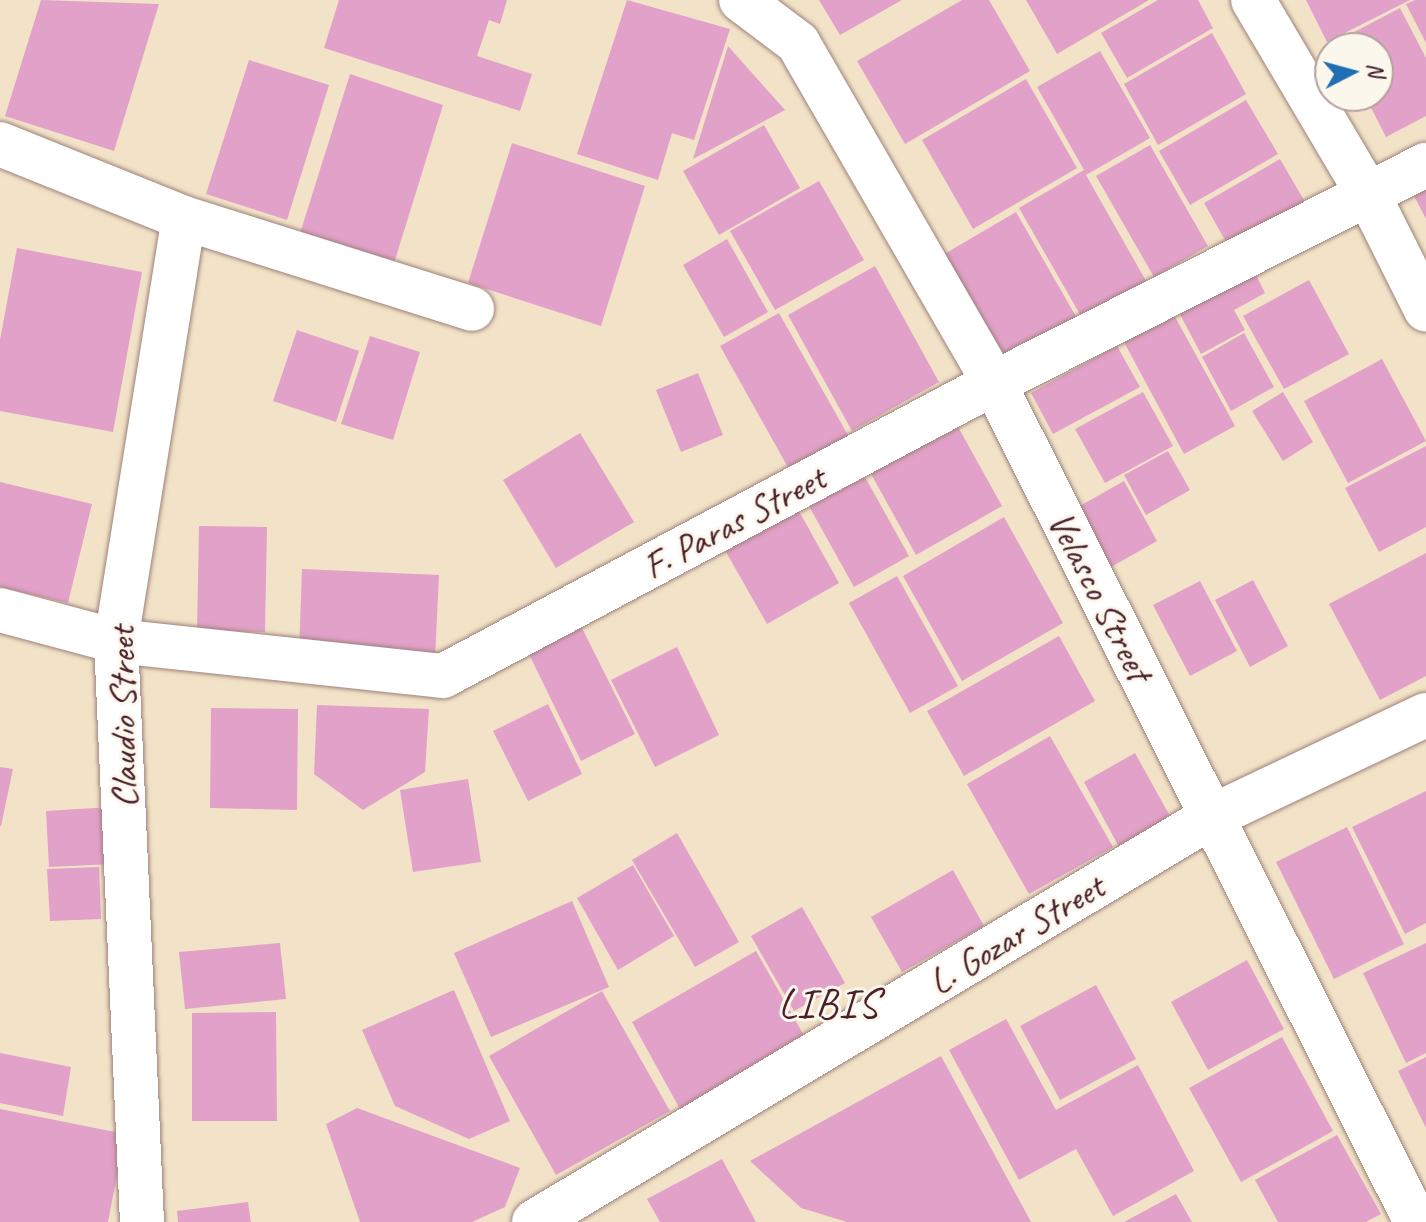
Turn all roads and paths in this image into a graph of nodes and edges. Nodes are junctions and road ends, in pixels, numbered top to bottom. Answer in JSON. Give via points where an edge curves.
{"nodes":[{"id":1,"x":741,"y":0,"type":"edge"},
{"id":2,"x":1253,"y":0,"type":"edge"},
{"id":3,"x":0,"y":144,"type":"edge"},
{"id":4,"x":1426,"y":165,"type":"edge"},
{"id":5,"x":1369,"y":196,"type":"junction"},
{"id":6,"x":184,"y":218,"type":"junction"},
{"id":7,"x":472,"y":309,"type":"dead end"},
{"id":8,"x":1426,"y":310,"type":"edge"},
{"id":9,"x":994,"y":383,"type":"junction"},
{"id":10,"x":0,"y":610,"type":"edge"},
{"id":11,"x":116,"y":641,"type":"junction"},
{"id":12,"x":1426,"y":715,"type":"edge"},
{"id":13,"x":1211,"y":817,"type":"junction"},
{"id":14,"x":142,"y":1222,"type":"edge"},
{"id":15,"x":534,"y":1222,"type":"edge"},
{"id":16,"x":1416,"y":1222,"type":"edge"}],
"edges":[{"from":1,"to":9,"type":"street","name":"Velasco Street","via":[[798,43]]},
{"from":2,"to":5,"type":"street"},
{"from":3,"to":6,"type":"street"},
{"from":4,"to":5,"type":"street","name":"F. Paras Street"},
{"from":5,"to":8,"type":"street"},
{"from":5,"to":9,"type":"street","name":"F. Paras Street"},
{"from":6,"to":7,"type":"street"},
{"from":6,"to":11,"type":"street","name":"Claudio Street"},
{"from":9,"to":11,"type":"street","name":"F. Paras Street","via":[[443,676]]},
{"from":9,"to":13,"type":"street","name":"Velasco Street"},
{"from":10,"to":11,"type":"street","name":"F. Paras Street"},
{"from":11,"to":14,"type":"street","name":"Claudio Street"},
{"from":12,"to":13,"type":"street","name":"L. Gozar Street"},
{"from":13,"to":15,"type":"street","name":"L. Gozar Street"},
{"from":13,"to":16,"type":"street","name":"Velasco Street"}]}
